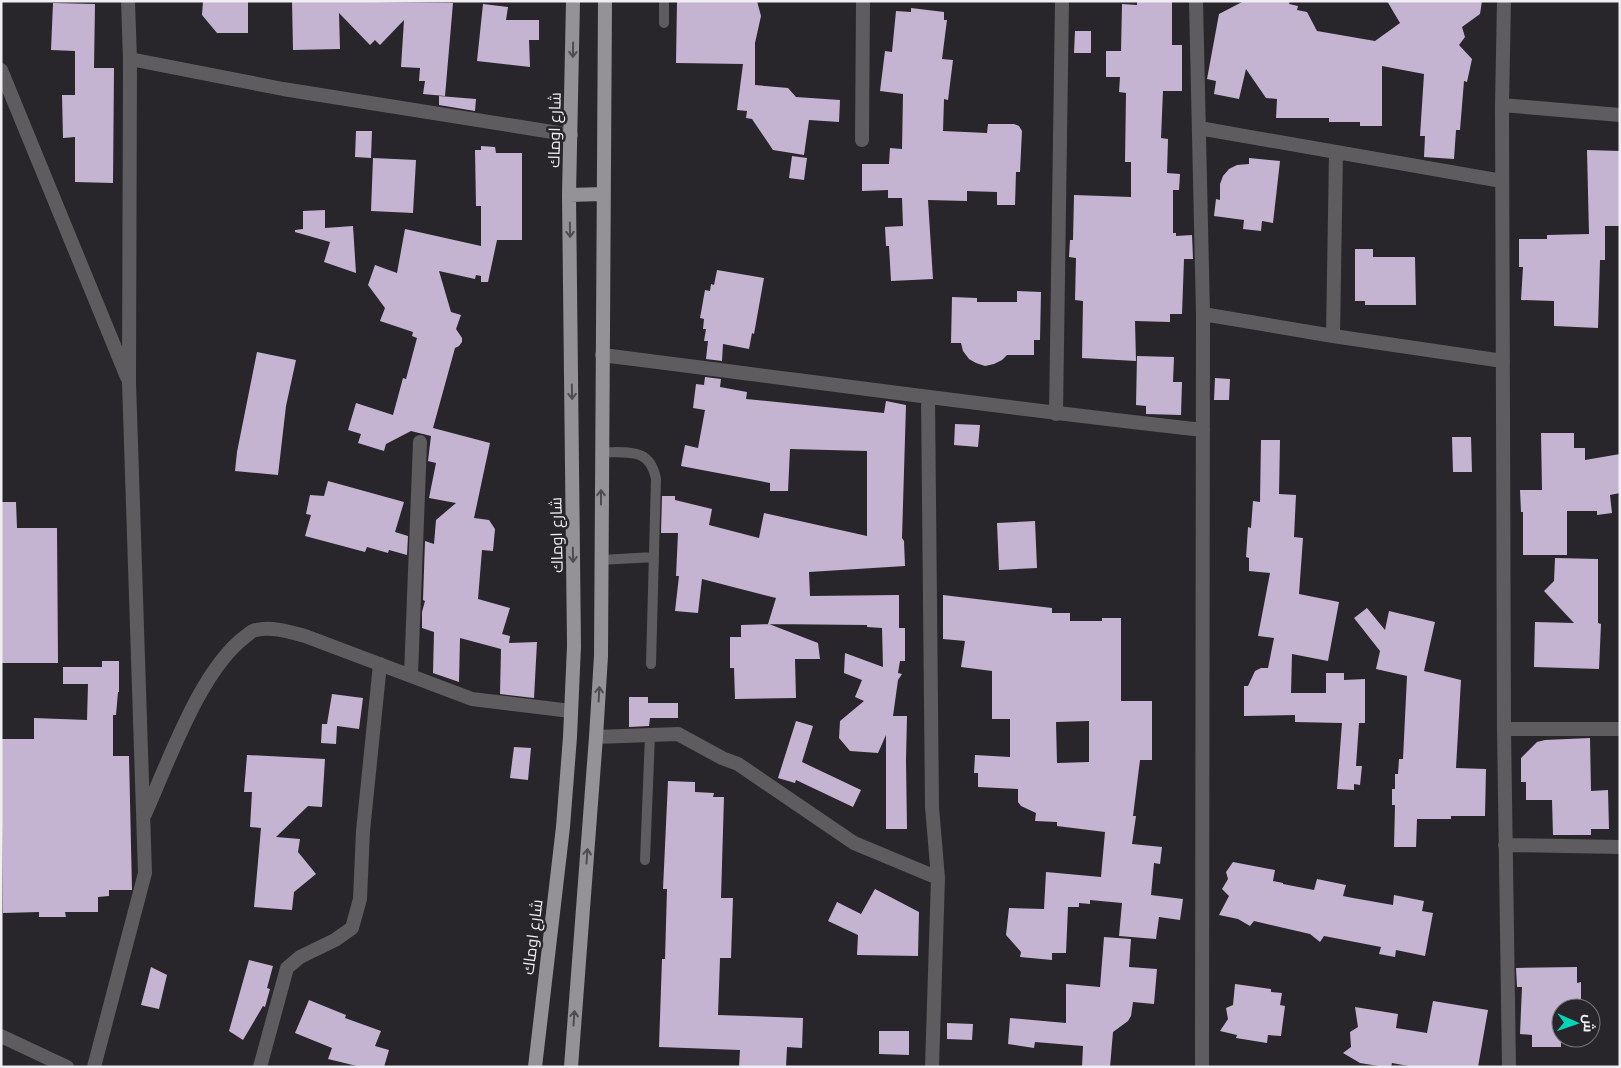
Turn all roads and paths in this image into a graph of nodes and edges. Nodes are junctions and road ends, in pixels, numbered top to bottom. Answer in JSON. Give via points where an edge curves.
{"nodes":[{"id":1,"x":128,"y":1,"type":"edge"},
{"id":2,"x":573,"y":1,"type":"edge"},
{"id":3,"x":605,"y":1,"type":"edge"},
{"id":4,"x":664,"y":1,"type":"edge"},
{"id":5,"x":863,"y":1,"type":"edge"},
{"id":6,"x":1062,"y":1,"type":"edge"},
{"id":7,"x":1196,"y":1,"type":"edge"},
{"id":8,"x":1504,"y":1,"type":"edge"},
{"id":9,"x":664,"y":24,"type":"dead end"},
{"id":10,"x":130,"y":59,"type":"junction"},
{"id":11,"x":1,"y":70,"type":"edge"},
{"id":12,"x":1502,"y":105,"type":"junction"},
{"id":13,"x":1620,"y":115,"type":"edge"},
{"id":14,"x":1199,"y":128,"type":"junction"},
{"id":15,"x":571,"y":136,"type":"junction"},
{"id":16,"x":862,"y":140,"type":"dead end"},
{"id":17,"x":1336,"y":152,"type":"junction"},
{"id":18,"x":1502,"y":180,"type":"junction"},
{"id":19,"x":603,"y":194,"type":"junction"},
{"id":20,"x":570,"y":195,"type":"junction"},
{"id":21,"x":1204,"y":314,"type":"junction"},
{"id":22,"x":1333,"y":336,"type":"junction"},
{"id":23,"x":602,"y":355,"type":"junction"},
{"id":24,"x":1503,"y":361,"type":"junction"},
{"id":25,"x":129,"y":382,"type":"junction"},
{"id":26,"x":928,"y":397,"type":"junction"},
{"id":27,"x":1056,"y":414,"type":"junction"},
{"id":28,"x":1203,"y":430,"type":"junction"},
{"id":29,"x":420,"y":442,"type":"dead end"},
{"id":30,"x":601,"y":452,"type":"junction"},
{"id":31,"x":654,"y":558,"type":"junction"},
{"id":32,"x":601,"y":560,"type":"junction"},
{"id":33,"x":380,"y":664,"type":"junction"},
{"id":34,"x":651,"y":664,"type":"dead end"},
{"id":35,"x":410,"y":675,"type":"junction"},
{"id":36,"x":571,"y":711,"type":"junction"},
{"id":37,"x":1504,"y":729,"type":"junction"},
{"id":38,"x":1620,"y":729,"type":"edge"},
{"id":39,"x":650,"y":735,"type":"junction"},
{"id":40,"x":596,"y":737,"type":"junction"},
{"id":41,"x":144,"y":817,"type":"junction"},
{"id":42,"x":1505,"y":845,"type":"junction"},
{"id":43,"x":1620,"y":847,"type":"edge"},
{"id":44,"x":645,"y":860,"type":"dead end"},
{"id":45,"x":938,"y":878,"type":"junction"},
{"id":46,"x":1,"y":1036,"type":"edge"},
{"id":47,"x":67,"y":1067,"type":"edge"},
{"id":48,"x":94,"y":1067,"type":"edge"},
{"id":49,"x":260,"y":1067,"type":"edge"},
{"id":50,"x":535,"y":1067,"type":"edge"},
{"id":51,"x":570,"y":1067,"type":"edge"},
{"id":52,"x":932,"y":1067,"type":"edge"},
{"id":53,"x":1202,"y":1067,"type":"edge"},
{"id":54,"x":1509,"y":1067,"type":"edge"}],
"edges":[{"from":1,"to":10,"type":"street"},
{"from":2,"to":15,"type":"main road","name":"شارع اوماك","one_way":true},
{"from":3,"to":19,"type":"main road"},
{"from":4,"to":9,"type":"lane"},
{"from":5,"to":16,"type":"street"},
{"from":6,"to":27,"type":"street"},
{"from":7,"to":14,"type":"street"},
{"from":8,"to":12,"type":"street"},
{"from":10,"to":15,"type":"street","via":[[283,89]]},
{"from":10,"to":25,"type":"street"},
{"from":11,"to":25,"type":"street"},
{"from":12,"to":13,"type":"street"},
{"from":12,"to":18,"type":"street"},
{"from":14,"to":17,"type":"street"},
{"from":14,"to":21,"type":"street"},
{"from":15,"to":20,"type":"main road","name":"شارع اوماك"},
{"from":17,"to":18,"type":"street"},
{"from":17,"to":22,"type":"street"},
{"from":18,"to":24,"type":"street"},
{"from":19,"to":20,"type":"main road"},
{"from":19,"to":23,"type":"main road"},
{"from":20,"to":36,"type":"main road","name":"شارع اوماك","one_way":true,"via":[[574,646]]},
{"from":21,"to":22,"type":"street"},
{"from":21,"to":28,"type":"street"},
{"from":22,"to":24,"type":"street"},
{"from":23,"to":26,"type":"street"},
{"from":23,"to":30,"type":"main road"},
{"from":24,"to":37,"type":"street"},
{"from":25,"to":41,"type":"street"},
{"from":26,"to":27,"type":"street"},
{"from":26,"to":45,"type":"street","via":[[932,807]]},
{"from":27,"to":28,"type":"street"},
{"from":28,"to":53,"type":"street"},
{"from":29,"to":35,"type":"street"},
{"from":30,"to":31,"type":"lane","via":[[638,454],[648,459],[654,468]]},
{"from":32,"to":30,"type":"main road","one_way":true},
{"from":31,"to":32,"type":"lane"},
{"from":31,"to":34,"type":"lane"},
{"from":40,"to":32,"type":"main road","one_way":true,"via":[[601,656]]},
{"from":33,"to":35,"type":"street"},
{"from":33,"to":41,"type":"street","via":[[305,636],[280,630],[255,630],[233,646],[206,684]]},
{"from":33,"to":49,"type":"street","via":[[360,900],[352,928],[300,957],[287,968]]},
{"from":35,"to":36,"type":"street","via":[[472,699]]},
{"from":36,"to":50,"type":"main road","name":"شارع اوماك","via":[[563,828]]},
{"from":37,"to":38,"type":"street"},
{"from":37,"to":42,"type":"street"},
{"from":39,"to":40,"type":"street"},
{"from":39,"to":44,"type":"lane"},
{"from":39,"to":45,"type":"street","via":[[678,734],[738,764],[854,843]]},
{"from":51,"to":40,"type":"main road","one_way":true},
{"from":41,"to":48,"type":"street","via":[[145,872]]},
{"from":42,"to":43,"type":"street"},
{"from":42,"to":54,"type":"street"},
{"from":45,"to":52,"type":"street"},
{"from":46,"to":47,"type":"street"}]}
